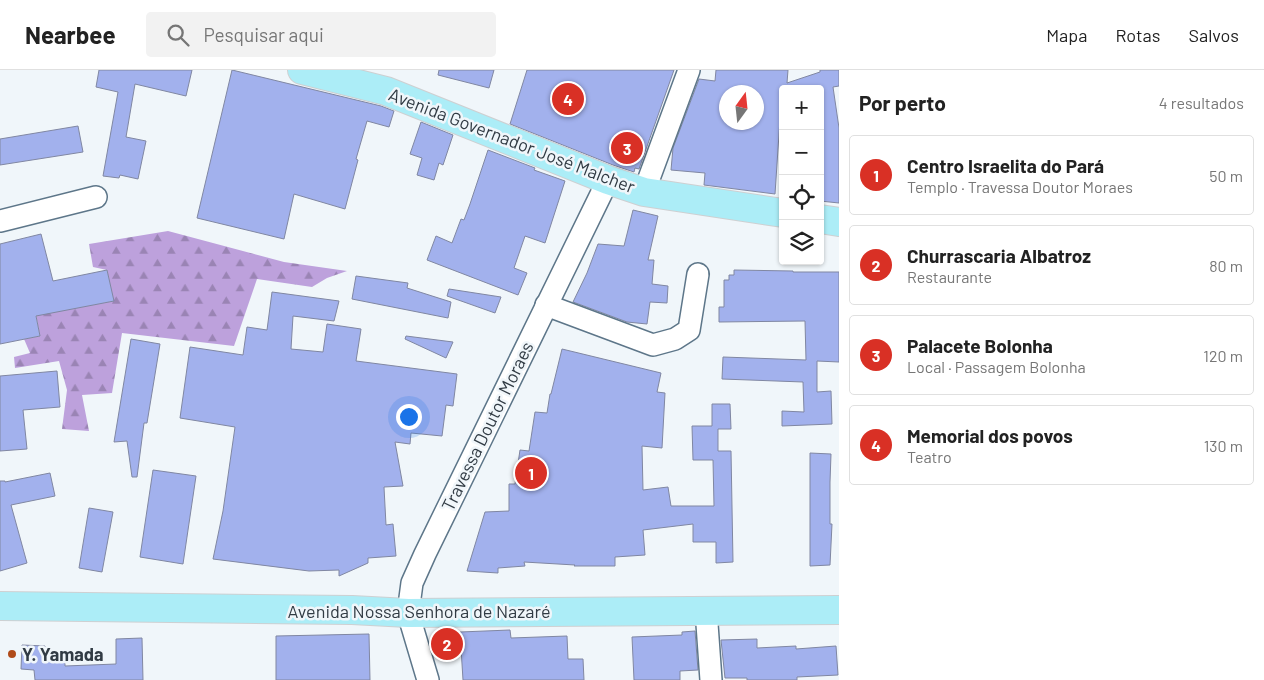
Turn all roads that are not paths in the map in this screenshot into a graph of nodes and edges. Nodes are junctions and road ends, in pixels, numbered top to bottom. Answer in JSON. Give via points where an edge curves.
{"nodes":[{"id":1,"x":302,"y":70,"type":"edge"},
{"id":2,"x":689,"y":70,"type":"edge"},
{"id":3,"x":608,"y":180,"type":"junction"},
{"id":4,"x":644,"y":192,"type":"junction"},
{"id":5,"x":96,"y":197,"type":"dead end"},
{"id":6,"x":779,"y":212,"type":"edge"},
{"id":7,"x":0,"y":220,"type":"edge"},
{"id":8,"x":824,"y":220,"type":"edge"},
{"id":9,"x":839,"y":222,"type":"edge"},
{"id":10,"x":698,"y":274,"type":"dead end"},
{"id":11,"x":546,"y":305,"type":"junction"},
{"id":12,"x":0,"y":606,"type":"edge"},
{"id":13,"x":706,"y":610,"type":"junction"},
{"id":14,"x":839,"y":610,"type":"edge"},
{"id":15,"x":408,"y":613,"type":"junction"},
{"id":16,"x":428,"y":680,"type":"edge"},
{"id":17,"x":711,"y":680,"type":"edge"}],
"edges":[{"from":1,"to":3,"type":"main road","name":"Avenida Governador José Malcher","via":[[386,91]]},
{"from":2,"to":4,"type":"street"},
{"from":3,"to":4,"type":"main road","name":"Avenida Governador José Malcher"},
{"from":3,"to":11,"type":"street","name":"Travessa Doutor Moraes"},
{"from":4,"to":6,"type":"main road","name":"Avenida Governador José Malcher"},
{"from":5,"to":7,"type":"street"},
{"from":8,"to":9,"type":"main road"},
{"from":10,"to":11,"type":"street","via":[[689,330],[675,339],[653,345]]},
{"from":11,"to":15,"type":"street","name":"Travessa Doutor Moraes","via":[[412,583]]},
{"from":12,"to":15,"type":"main road","name":"Avenida Nossa Senhora de Nazaré"},
{"from":13,"to":14,"type":"main road","name":"Avenida Nossa Senhora de Nazaré"},
{"from":13,"to":15,"type":"main road","name":"Avenida Nossa Senhora de Nazaré"},
{"from":13,"to":17,"type":"street"},
{"from":15,"to":16,"type":"street","name":"Travessa Doutor Moraes"}]}
